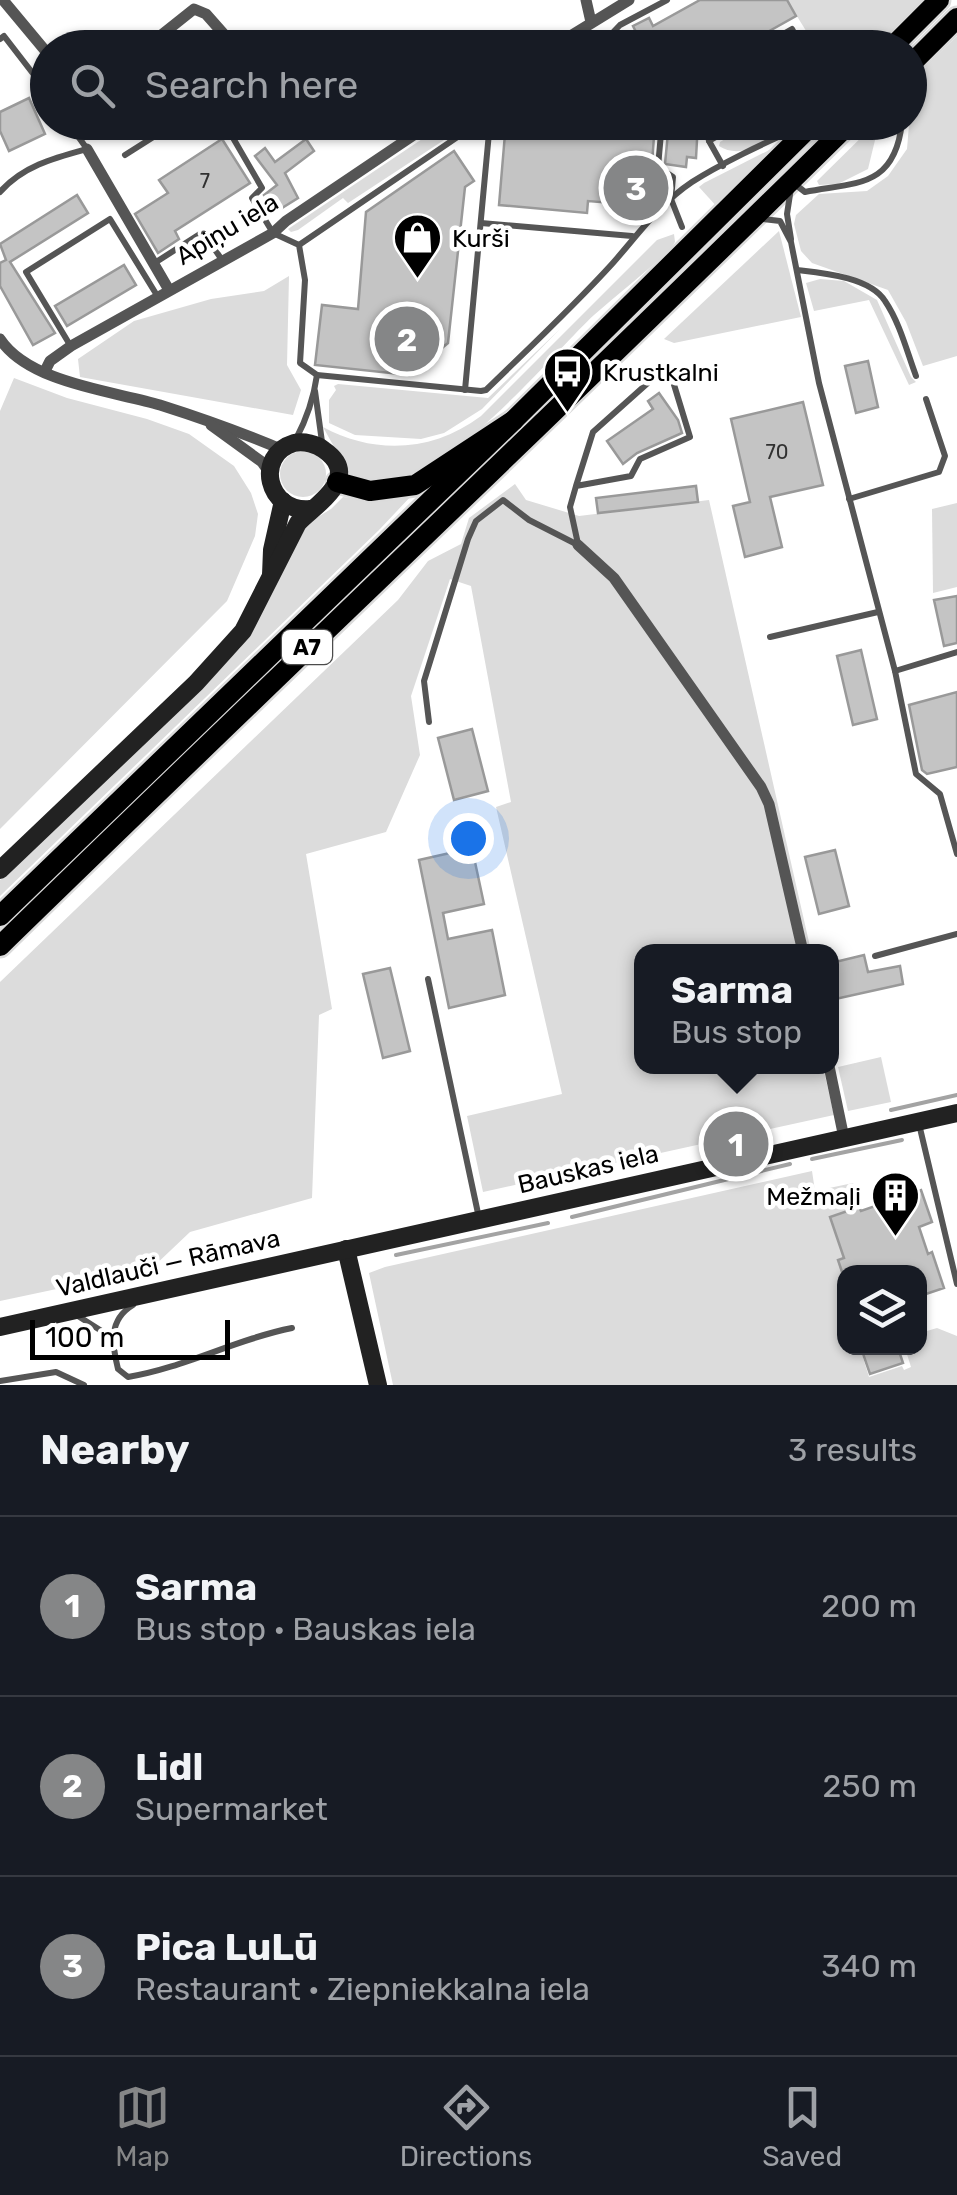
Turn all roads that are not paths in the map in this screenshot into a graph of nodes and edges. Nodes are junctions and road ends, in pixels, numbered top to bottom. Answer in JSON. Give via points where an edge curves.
{"nodes":[{"id":1,"x":4,"y":0,"type":"edge"},
{"id":2,"x":586,"y":0,"type":"edge"},
{"id":3,"x":629,"y":0,"type":"edge"},
{"id":4,"x":667,"y":0,"type":"edge"},
{"id":5,"x":939,"y":0,"type":"edge"},
{"id":6,"x":611,"y":10,"type":"junction"},
{"id":7,"x":957,"y":18,"type":"edge"},
{"id":8,"x":591,"y":22,"type":"junction"},
{"id":9,"x":620,"y":26,"type":"junction"},
{"id":10,"x":168,"y":30,"type":"edge"},
{"id":11,"x":220,"y":30,"type":"edge"},
{"id":12,"x":579,"y":30,"type":"edge"},
{"id":13,"x":616,"y":30,"type":"edge"},
{"id":14,"x":909,"y":30,"type":"edge"},
{"id":15,"x":30,"y":32,"type":"edge"},
{"id":16,"x":0,"y":39,"type":"edge"},
{"id":17,"x":927,"y":48,"type":"edge"},
{"id":18,"x":30,"y":70,"type":"edge"},
{"id":19,"x":81,"y":140,"type":"edge"},
{"id":20,"x":149,"y":140,"type":"edge"},
{"id":21,"x":234,"y":140,"type":"edge"},
{"id":22,"x":406,"y":140,"type":"edge"},
{"id":23,"x":453,"y":140,"type":"edge"},
{"id":24,"x":489,"y":140,"type":"edge"},
{"id":25,"x":660,"y":140,"type":"edge"},
{"id":26,"x":772,"y":140,"type":"edge"},
{"id":27,"x":797,"y":140,"type":"edge"},
{"id":28,"x":833,"y":140,"type":"edge"},
{"id":29,"x":900,"y":140,"type":"edge"},
{"id":30,"x":709,"y":141,"type":"edge"},
{"id":31,"x":87,"y":149,"type":"junction"},
{"id":32,"x":126,"y":155,"type":"dead end"},
{"id":33,"x":723,"y":166,"type":"junction"},
{"id":34,"x":791,"y":182,"type":"junction"},
{"id":35,"x":0,"y":192,"type":"edge"},
{"id":36,"x":671,"y":200,"type":"junction"},
{"id":37,"x":481,"y":223,"type":"junction"},
{"id":38,"x":682,"y":226,"type":"dead end"},
{"id":39,"x":748,"y":227,"type":"junction"},
{"id":40,"x":273,"y":234,"type":"junction"},
{"id":41,"x":632,"y":236,"type":"junction"},
{"id":42,"x":791,"y":242,"type":"junction"},
{"id":43,"x":299,"y":246,"type":"junction"},
{"id":44,"x":222,"y":260,"type":"junction"},
{"id":45,"x":152,"y":264,"type":"junction"},
{"id":46,"x":797,"y":270,"type":"junction"},
{"id":47,"x":164,"y":293,"type":"junction"},
{"id":48,"x":0,"y":339,"type":"edge"},
{"id":49,"x":71,"y":346,"type":"junction"},
{"id":50,"x":6,"y":357,"type":"edge"},
{"id":51,"x":45,"y":371,"type":"junction"},
{"id":52,"x":318,"y":375,"type":"junction"},
{"id":53,"x":916,"y":376,"type":"dead end"},
{"id":54,"x":465,"y":390,"type":"junction"},
{"id":55,"x":315,"y":391,"type":"junction"},
{"id":56,"x":926,"y":400,"type":"dead end"},
{"id":57,"x":514,"y":420,"type":"junction"},
{"id":58,"x":208,"y":423,"type":"junction"},
{"id":59,"x":288,"y":447,"type":"junction"},
{"id":60,"x":323,"y":448,"type":"junction"},
{"id":61,"x":270,"y":472,"type":"junction"},
{"id":62,"x":337,"y":482,"type":"junction"},
{"id":63,"x":576,"y":486,"type":"junction"},
{"id":64,"x":849,"y":499,"type":"junction"},
{"id":65,"x":282,"y":502,"type":"junction"},
{"id":66,"x":310,"y":508,"type":"junction"},
{"id":67,"x":578,"y":545,"type":"junction"},
{"id":68,"x":270,"y":577,"type":"junction"},
{"id":69,"x":878,"y":612,"type":"junction"},
{"id":70,"x":770,"y":637,"type":"dead end"},
{"id":71,"x":957,"y":652,"type":"edge"},
{"id":72,"x":894,"y":671,"type":"junction"},
{"id":73,"x":429,"y":722,"type":"dead end"},
{"id":74,"x":957,"y":854,"type":"edge"},
{"id":75,"x":0,"y":870,"type":"edge"},
{"id":76,"x":0,"y":916,"type":"edge"},
{"id":77,"x":957,"y":934,"type":"edge"},
{"id":78,"x":802,"y":944,"type":"edge"},
{"id":79,"x":0,"y":946,"type":"edge"},
{"id":80,"x":876,"y":956,"type":"dead end"},
{"id":81,"x":428,"y":979,"type":"dead end"},
{"id":82,"x":831,"y":1074,"type":"edge"},
{"id":83,"x":957,"y":1112,"type":"edge"},
{"id":84,"x":918,"y":1122,"type":"junction"},
{"id":85,"x":844,"y":1138,"type":"junction"},
{"id":86,"x":480,"y":1219,"type":"junction"},
{"id":87,"x":346,"y":1249,"type":"junction"},
{"id":88,"x":957,"y":1284,"type":"edge"},
{"id":89,"x":177,"y":1286,"type":"junction"},
{"id":90,"x":55,"y":1314,"type":"junction"},
{"id":91,"x":0,"y":1327,"type":"edge"},
{"id":92,"x":292,"y":1328,"type":"dead end"},
{"id":93,"x":111,"y":1337,"type":"junction"},
{"id":94,"x":118,"y":1369,"type":"junction"},
{"id":95,"x":0,"y":1381,"type":"edge"},
{"id":96,"x":84,"y":1385,"type":"edge"},
{"id":97,"x":121,"y":1385,"type":"edge"},
{"id":98,"x":378,"y":1385,"type":"edge"}],
"edges":[{"from":1,"to":15,"type":"street"},
{"from":2,"to":8,"type":"street"},
{"from":3,"to":6,"type":"street"},
{"from":4,"to":9,"type":"lane"},
{"from":5,"to":14,"type":"highway"},
{"from":6,"to":8,"type":"street"},
{"from":6,"to":9,"type":"lane"},
{"from":7,"to":17,"type":"highway"},
{"from":8,"to":12,"type":"street"},
{"from":9,"to":13,"type":"lane"},
{"from":10,"to":11,"type":"street","via":[[194,9]]},
{"from":16,"to":18,"type":"lane"},
{"from":19,"to":31,"type":"lane"},
{"from":20,"to":32,"type":"lane"},
{"from":21,"to":40,"type":"lane","via":[[262,188],[252,198]]},
{"from":22,"to":40,"type":"street","name":"Apiņu iela"},
{"from":23,"to":43,"type":"lane"},
{"from":24,"to":37,"type":"lane"},
{"from":25,"to":36,"type":"lane","via":[[658,167],[672,176]]},
{"from":26,"to":33,"type":"lane"},
{"from":27,"to":57,"type":"highway","number":"A7"},
{"from":28,"to":34,"type":"highway"},
{"from":29,"to":34,"type":"lane","via":[[890,161],[862,184],[804,192]]},
{"from":30,"to":33,"type":"lane"},
{"from":31,"to":35,"type":"lane","via":[[38,164]]},
{"from":31,"to":45,"type":"street"},
{"from":33,"to":36,"type":"lane"},
{"from":34,"to":39,"type":"highway"},
{"from":34,"to":42,"type":"lane"},
{"from":36,"to":38,"type":"lane"},
{"from":36,"to":41,"type":"lane"},
{"from":37,"to":41,"type":"lane"},
{"from":37,"to":54,"type":"lane"},
{"from":39,"to":42,"type":"lane","via":[[776,219]]},
{"from":39,"to":79,"type":"highway","number":"A7"},
{"from":40,"to":43,"type":"lane"},
{"from":40,"to":44,"type":"street","name":"Apiņu iela"},
{"from":41,"to":54,"type":"lane","via":[[571,308],[486,390]]},
{"from":42,"to":46,"type":"lane"},
{"from":43,"to":52,"type":"lane","via":[[305,280],[300,363]]},
{"from":44,"to":45,"type":"lane","via":[[203,232]]},
{"from":44,"to":47,"type":"street","name":"Apiņu iela"},
{"from":45,"to":47,"type":"street"},
{"from":46,"to":53,"type":"lane","via":[[877,292]]},
{"from":46,"to":64,"type":"lane"},
{"from":47,"to":49,"type":"street","name":"Apiņu iela"},
{"from":47,"to":49,"type":"lane","via":[[110,219],[26,272]]},
{"from":48,"to":50,"type":"street"},
{"from":49,"to":51,"type":"street","name":"Apiņu iela"},
{"from":50,"to":51,"type":"street"},
{"from":51,"to":58,"type":"street"},
{"from":52,"to":54,"type":"lane"},
{"from":52,"to":55,"type":"lane"},
{"from":55,"to":59,"type":"lane","via":[[306,422]]},
{"from":55,"to":60,"type":"lane"},
{"from":56,"to":64,"type":"lane","via":[[945,456],[939,472]]},
{"from":57,"to":62,"type":"highway","via":[[415,485],[370,491]]},
{"from":57,"to":76,"type":"highway","number":"A7"},
{"from":58,"to":59,"type":"street"},
{"from":58,"to":61,"type":"street"},
{"from":59,"to":60,"type":"main road","via":[[303,442]]},
{"from":59,"to":61,"type":"main road"},
{"from":60,"to":62,"type":"main road","via":[[336,465]]},
{"from":61,"to":65,"type":"main road"},
{"from":62,"to":66,"type":"main road","via":[[329,498]]},
{"from":63,"to":63,"type":"lane","via":[[631,476],[640,459],[690,437],[668,365],[593,432]]},
{"from":63,"to":67,"type":"lane","via":[[570,507]]},
{"from":64,"to":69,"type":"lane"},
{"from":65,"to":66,"type":"main road"},
{"from":65,"to":68,"type":"main road"},
{"from":66,"to":68,"type":"main road"},
{"from":67,"to":73,"type":"lane","via":[[503,500],[476,521],[424,681]]},
{"from":67,"to":78,"type":"street","via":[[614,578],[761,787]]},
{"from":68,"to":75,"type":"main road","via":[[242,631],[196,683]]},
{"from":69,"to":70,"type":"lane"},
{"from":69,"to":72,"type":"lane"},
{"from":71,"to":72,"type":"lane"},
{"from":72,"to":74,"type":"lane","via":[[916,774],[940,794]]},
{"from":77,"to":80,"type":"lane"},
{"from":81,"to":86,"type":"lane"},
{"from":82,"to":85,"type":"street"},
{"from":83,"to":84,"type":"main road","name":"Bauskas iela"},
{"from":84,"to":85,"type":"main road","name":"Bauskas iela"},
{"from":84,"to":88,"type":"lane"},
{"from":85,"to":86,"type":"main road","name":"Bauskas iela"},
{"from":86,"to":87,"type":"main road","name":"Bauskas iela"},
{"from":87,"to":89,"type":"main road","name":"Valdlauči — Rāmava"},
{"from":87,"to":98,"type":"main road"},
{"from":89,"to":90,"type":"main road","name":"Valdlauči — Rāmava"},
{"from":89,"to":93,"type":"lane","via":[[164,1297],[130,1306]]},
{"from":90,"to":91,"type":"main road","name":"Valdlauči — Rāmava"},
{"from":90,"to":93,"type":"lane","via":[[77,1316]]},
{"from":92,"to":94,"type":"lane","via":[[151,1374],[128,1377]]},
{"from":93,"to":94,"type":"lane"},
{"from":94,"to":97,"type":"lane"},
{"from":95,"to":96,"type":"lane","via":[[56,1372]]}]}
